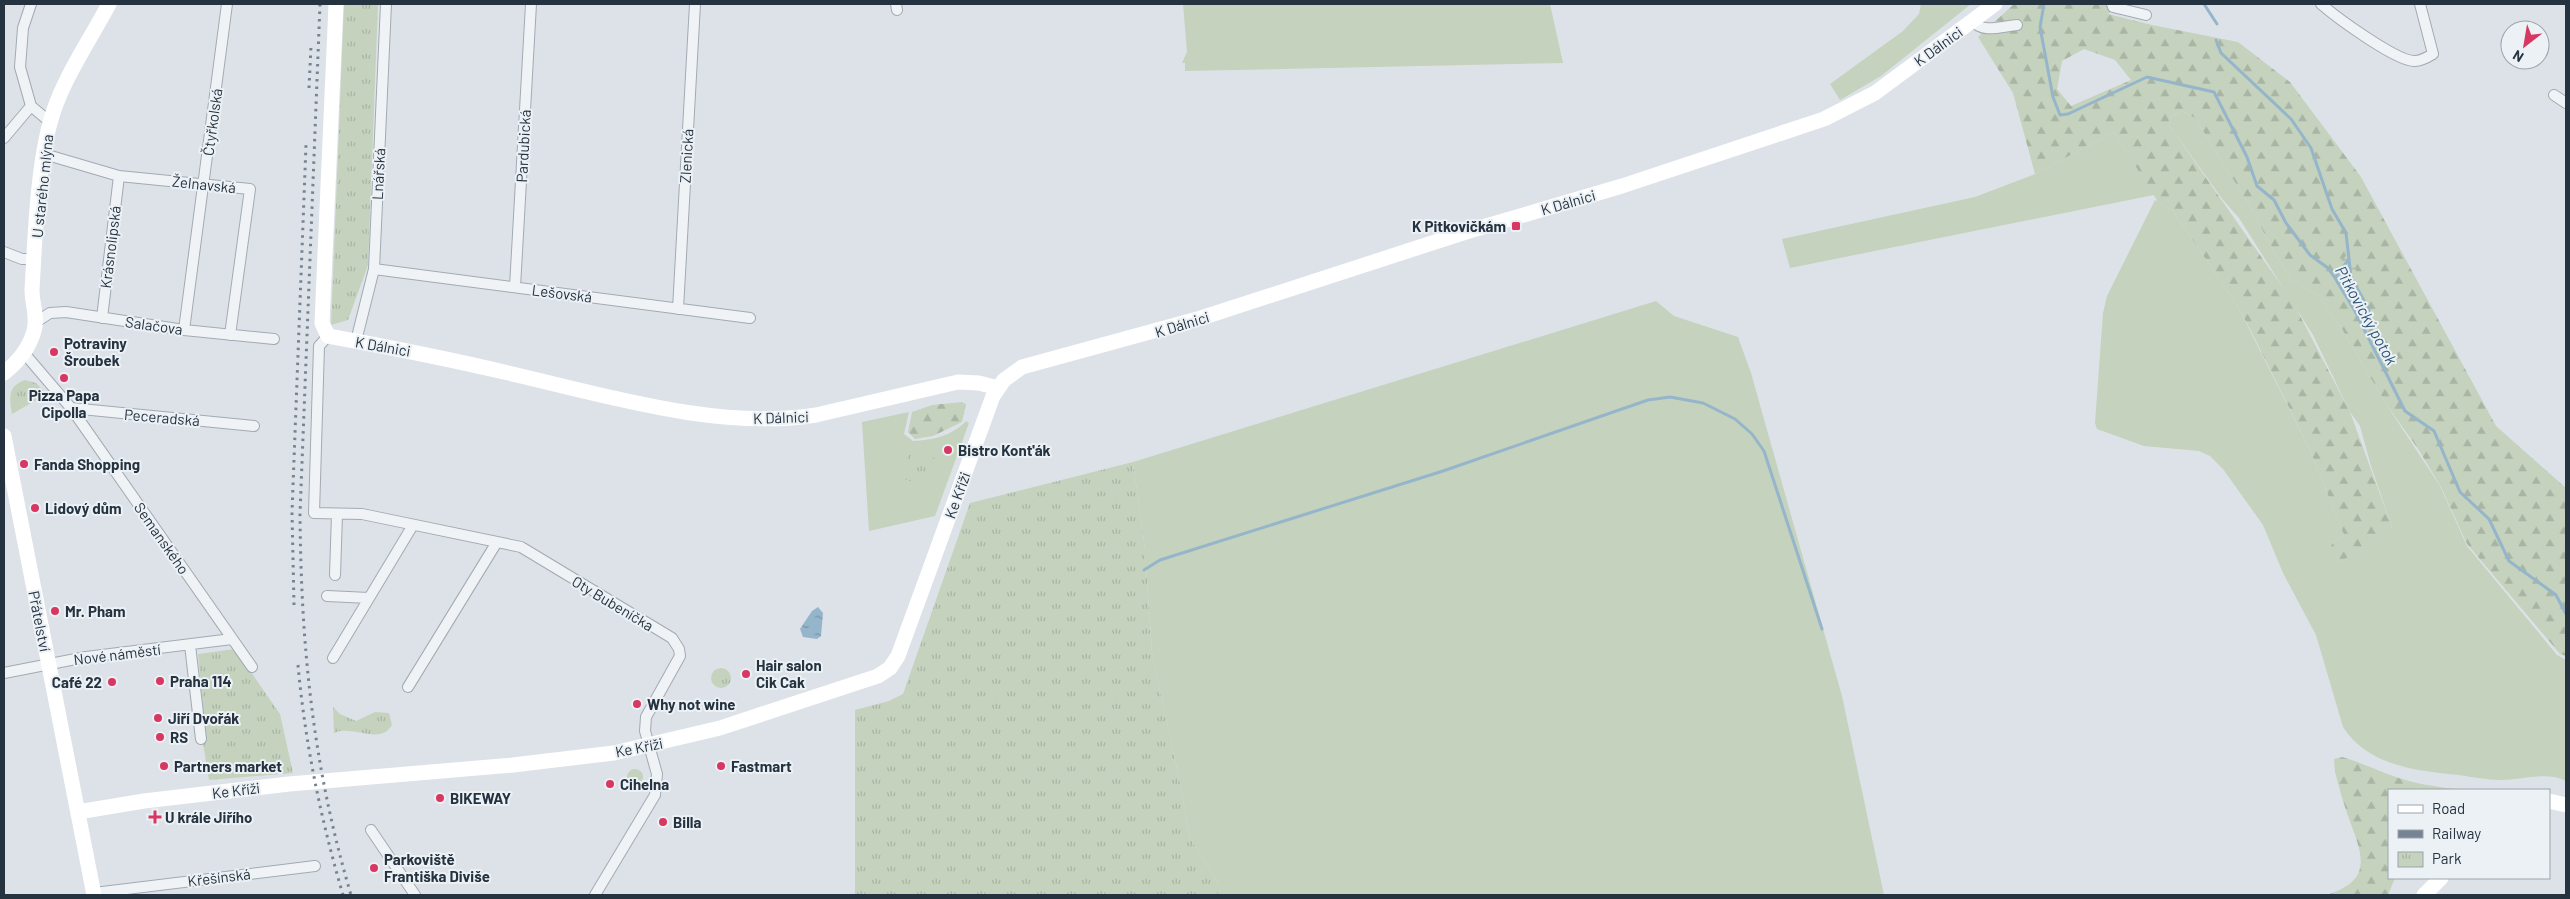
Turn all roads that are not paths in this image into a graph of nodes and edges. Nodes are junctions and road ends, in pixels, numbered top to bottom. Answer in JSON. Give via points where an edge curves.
{"nodes":[{"id":1,"x":31,"y":4,"type":"edge"},
{"id":2,"x":109,"y":4,"type":"edge"},
{"id":3,"x":227,"y":4,"type":"edge"},
{"id":4,"x":336,"y":4,"type":"edge"},
{"id":5,"x":386,"y":4,"type":"edge"},
{"id":6,"x":530,"y":4,"type":"edge"},
{"id":7,"x":695,"y":4,"type":"edge"},
{"id":8,"x":1995,"y":4,"type":"edge"},
{"id":9,"x":2112,"y":4,"type":"edge"},
{"id":10,"x":2321,"y":4,"type":"edge"},
{"id":11,"x":2420,"y":4,"type":"edge"},
{"id":12,"x":2146,"y":15,"type":"dead end"},
{"id":13,"x":1973,"y":21,"type":"junction"},
{"id":14,"x":2017,"y":25,"type":"dead end"},
{"id":15,"x":2554,"y":95,"type":"dead end"},
{"id":16,"x":2566,"y":103,"type":"edge"},
{"id":17,"x":31,"y":106,"type":"junction"},
{"id":18,"x":50,"y":122,"type":"junction"},
{"id":19,"x":4,"y":138,"type":"edge"},
{"id":20,"x":44,"y":154,"type":"junction"},
{"id":21,"x":119,"y":176,"type":"junction"},
{"id":22,"x":204,"y":183,"type":"junction"},
{"id":23,"x":4,"y":252,"type":"edge"},
{"id":24,"x":34,"y":260,"type":"junction"},
{"id":25,"x":374,"y":269,"type":"junction"},
{"id":26,"x":516,"y":287,"type":"junction"},
{"id":27,"x":678,"y":308,"type":"junction"},
{"id":28,"x":102,"y":318,"type":"junction"},
{"id":29,"x":750,"y":318,"type":"dead end"},
{"id":30,"x":36,"y":322,"type":"junction"},
{"id":31,"x":184,"y":330,"type":"junction"},
{"id":32,"x":230,"y":335,"type":"junction"},
{"id":33,"x":328,"y":336,"type":"junction"},
{"id":34,"x":274,"y":339,"type":"dead end"},
{"id":35,"x":356,"y":341,"type":"junction"},
{"id":36,"x":24,"y":353,"type":"junction"},
{"id":37,"x":4,"y":373,"type":"edge"},
{"id":38,"x":998,"y":388,"type":"junction"},
{"id":39,"x":71,"y":408,"type":"junction"},
{"id":40,"x":254,"y":426,"type":"dead end"},
{"id":41,"x":4,"y":436,"type":"edge"},
{"id":42,"x":337,"y":514,"type":"junction"},
{"id":43,"x":413,"y":525,"type":"junction"},
{"id":44,"x":497,"y":542,"type":"junction"},
{"id":45,"x":335,"y":574,"type":"dead end"},
{"id":46,"x":327,"y":596,"type":"dead end"},
{"id":47,"x":369,"y":598,"type":"junction"},
{"id":48,"x":232,"y":639,"type":"junction"},
{"id":49,"x":190,"y":645,"type":"junction"},
{"id":50,"x":334,"y":658,"type":"dead end"},
{"id":51,"x":48,"y":663,"type":"junction"},
{"id":52,"x":252,"y":667,"type":"dead end"},
{"id":53,"x":4,"y":673,"type":"edge"},
{"id":54,"x":408,"y":687,"type":"dead end"},
{"id":55,"x":201,"y":739,"type":"dead end"},
{"id":56,"x":649,"y":746,"type":"junction"},
{"id":57,"x":2550,"y":802,"type":"edge"},
{"id":58,"x":2566,"y":805,"type":"edge"},
{"id":59,"x":78,"y":812,"type":"junction"},
{"id":60,"x":371,"y":830,"type":"dead end"},
{"id":61,"x":315,"y":866,"type":"dead end"},
{"id":62,"x":2439,"y":879,"type":"edge"},
{"id":63,"x":94,"y":894,"type":"edge"},
{"id":64,"x":415,"y":895,"type":"edge"},
{"id":65,"x":594,"y":895,"type":"edge"},
{"id":66,"x":2424,"y":895,"type":"edge"}],
"edges":[{"from":1,"to":17,"type":"street","via":[[23,28],[20,67]]},
{"from":2,"to":18,"type":"street","name":"U starého mlýna","via":[[84,48]]},
{"from":3,"to":22,"type":"street","name":"Čtyřkolská"},
{"from":4,"to":33,"type":"street","via":[[322,323]]},
{"from":5,"to":25,"type":"street","name":"Lnářská"},
{"from":6,"to":26,"type":"street","name":"Pardubická"},
{"from":7,"to":27,"type":"street","name":"Zlenická"},
{"from":8,"to":13,"type":"street","name":"K Dálnici"},
{"from":9,"to":12,"type":"street","via":[[2113,7]]},
{"from":10,"to":11,"type":"street","via":[[2382,46],[2416,61],[2433,54]]},
{"from":13,"to":14,"type":"street","via":[[1977,27],[1983,28]]},
{"from":13,"to":38,"type":"street","name":"K Dálnici","via":[[1875,92],[1824,120],[1201,318],[1033,363],[1012,373]]},
{"from":15,"to":16,"type":"street"},
{"from":17,"to":18,"type":"street"},
{"from":17,"to":19,"type":"street"},
{"from":18,"to":20,"type":"street","name":"U starého mlýna"},
{"from":20,"to":21,"type":"street","name":"Želnavská"},
{"from":20,"to":24,"type":"street","name":"U starého mlýna"},
{"from":21,"to":22,"type":"street","name":"Želnavská"},
{"from":21,"to":28,"type":"street","name":"Krásnolipská"},
{"from":22,"to":31,"type":"street","name":"Čtyřkolská"},
{"from":22,"to":32,"type":"street","name":"Želnavská","via":[[250,189]]},
{"from":23,"to":24,"type":"street","via":[[22,260]]},
{"from":24,"to":30,"type":"street","name":"U starého mlýna","via":[[32,296]]},
{"from":25,"to":26,"type":"street","name":"Lešovská"},
{"from":25,"to":35,"type":"street","name":"Lnářská"},
{"from":26,"to":27,"type":"street","name":"Lešovská"},
{"from":27,"to":29,"type":"street","name":"Lešovská"},
{"from":28,"to":30,"type":"street","name":"Salačova","via":[[57,312]]},
{"from":28,"to":31,"type":"street","name":"Salačova"},
{"from":30,"to":36,"type":"street"},
{"from":31,"to":32,"type":"street","name":"Salačova"},
{"from":32,"to":34,"type":"street","name":"Salačova"},
{"from":33,"to":35,"type":"street","name":"K Dálnici"},
{"from":33,"to":42,"type":"street","name":"Oty Bubeníčka","via":[[319,346],[314,513]]},
{"from":35,"to":38,"type":"street","name":"K Dálnici","via":[[617,398],[750,419],[816,415],[958,382]]},
{"from":36,"to":37,"type":"street"},
{"from":36,"to":39,"type":"street","name":"Semanského"},
{"from":38,"to":56,"type":"street","name":"Ke Kříži","via":[[902,647],[890,668],[878,676],[770,713]]},
{"from":39,"to":40,"type":"street","name":"Peceradská"},
{"from":39,"to":48,"type":"street","name":"Semanského"},
{"from":41,"to":51,"type":"street","name":"Přátelství"},
{"from":42,"to":43,"type":"street","name":"Oty Bubeníčka","via":[[362,514]]},
{"from":42,"to":45,"type":"street"},
{"from":43,"to":44,"type":"street","name":"Oty Bubeníčka"},
{"from":43,"to":47,"type":"street"},
{"from":44,"to":54,"type":"street"},
{"from":44,"to":56,"type":"street","name":"Oty Bubeníčka","via":[[521,547],[672,638],[680,656],[646,717]]},
{"from":46,"to":47,"type":"street"},
{"from":47,"to":50,"type":"street"},
{"from":48,"to":49,"type":"street","name":"Nové náměstí"},
{"from":48,"to":52,"type":"street","name":"Semanského"},
{"from":49,"to":51,"type":"street","name":"Nové náměstí"},
{"from":49,"to":55,"type":"street"},
{"from":51,"to":53,"type":"street","name":"Nové náměstí"},
{"from":51,"to":59,"type":"street","name":"Přátelství"},
{"from":56,"to":59,"type":"street","name":"Ke Kříži","via":[[557,760],[280,785]]},
{"from":56,"to":65,"type":"street","via":[[656,774],[655,795]]},
{"from":57,"to":58,"type":"street"},
{"from":59,"to":63,"type":"street","name":"Přátelství"},
{"from":60,"to":64,"type":"street"},
{"from":61,"to":63,"type":"street","name":"Křešínská"},
{"from":62,"to":66,"type":"street"}]}
